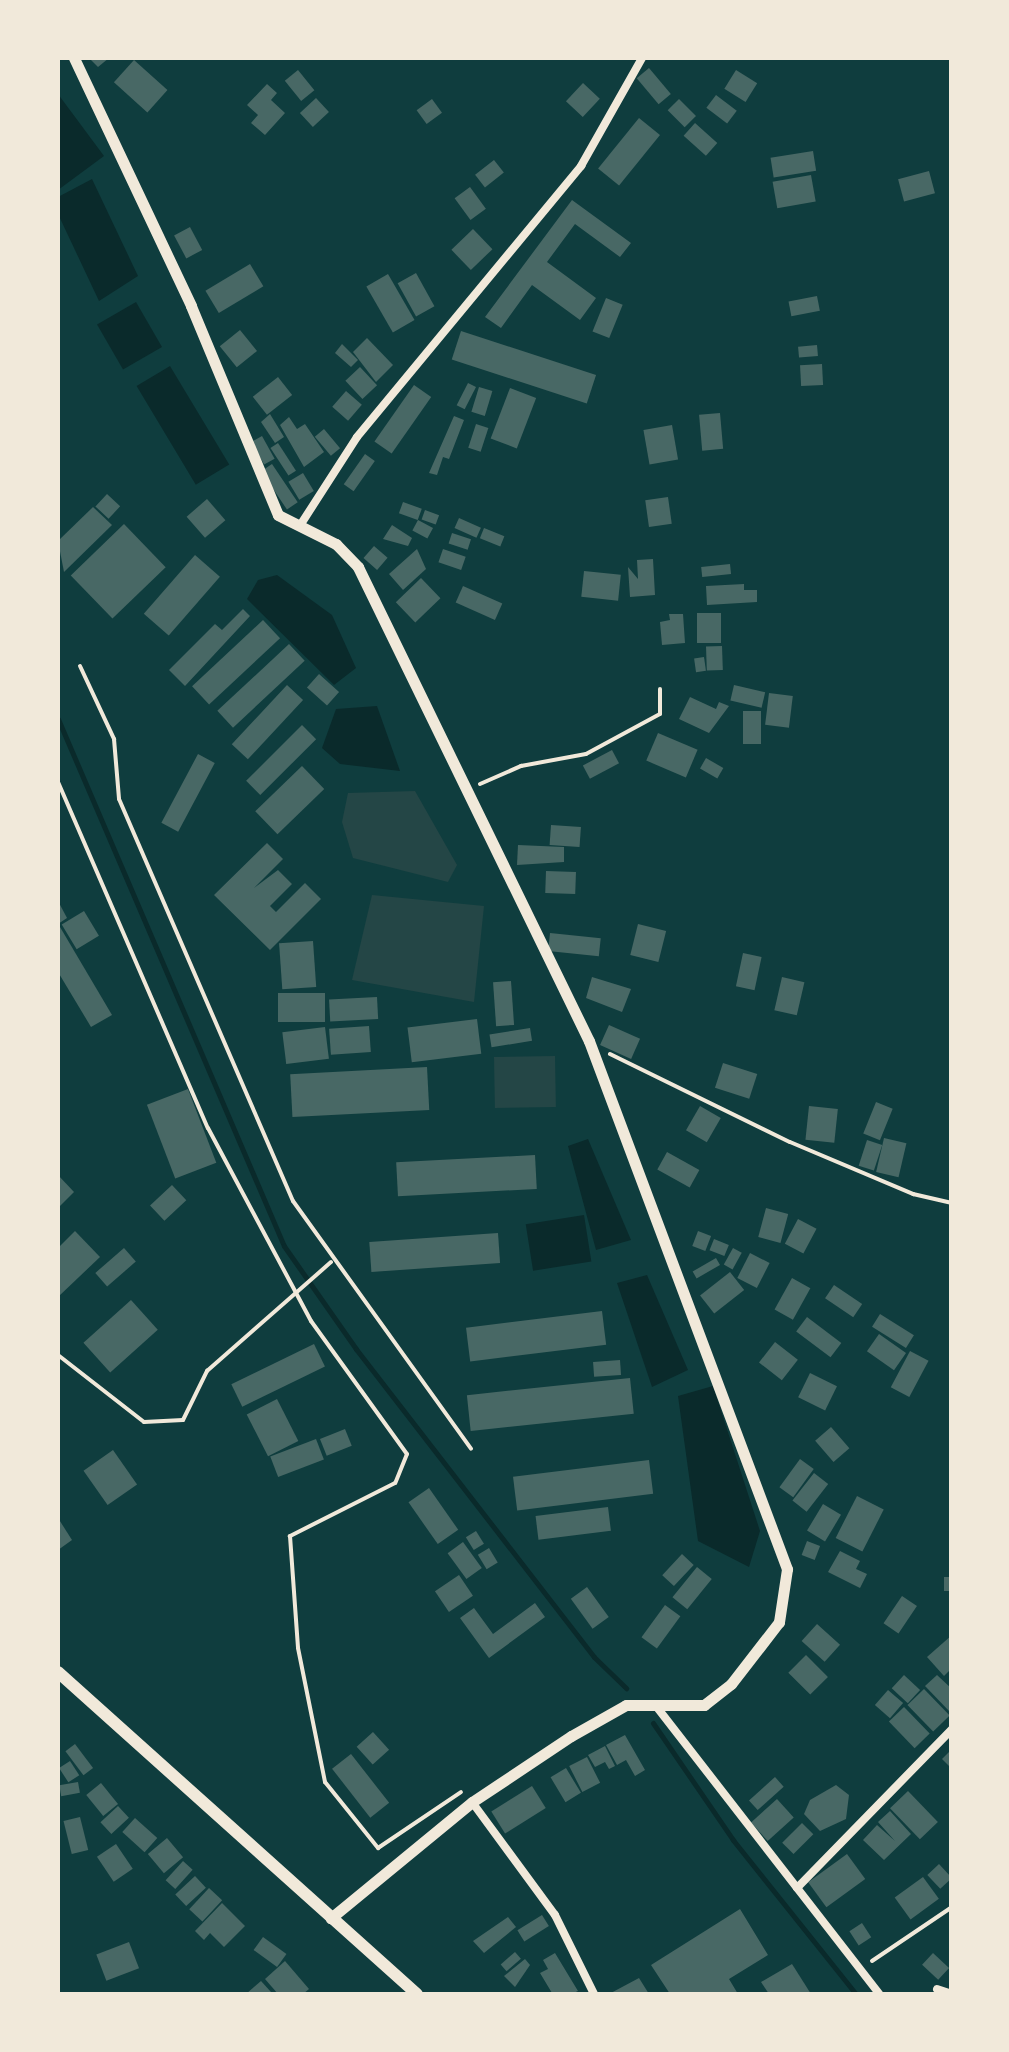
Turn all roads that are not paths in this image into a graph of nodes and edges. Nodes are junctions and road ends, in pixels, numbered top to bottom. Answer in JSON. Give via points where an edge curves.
{"nodes":[{"id":1,"x":74,"y":58,"type":"edge"},
{"id":2,"x":642,"y":58,"type":"edge"},
{"id":3,"x":301,"y":524,"type":"junction"},
{"id":4,"x":58,"y":1672,"type":"edge"},
{"id":5,"x":653,"y":1702,"type":"junction"},
{"id":6,"x":952,"y":1729,"type":"edge"},
{"id":7,"x":472,"y":1802,"type":"junction"},
{"id":8,"x":797,"y":1888,"type":"junction"},
{"id":9,"x":331,"y":1918,"type":"junction"},
{"id":10,"x":937,"y":1989,"type":"dead end"},
{"id":11,"x":417,"y":1994,"type":"edge"},
{"id":12,"x":594,"y":1994,"type":"edge"},
{"id":13,"x":878,"y":1994,"type":"edge"},
{"id":14,"x":952,"y":1994,"type":"edge"}],
"edges":[{"from":1,"to":3,"type":"main road","via":[[191,306],[278,515]]},
{"from":2,"to":3,"type":"street","via":[[580,166],[380,406]]},
{"from":3,"to":5,"type":"main road","via":[[336,544],[358,567],[589,1042],[787,1569],[779,1622],[731,1684],[704,1705]]},
{"from":4,"to":9,"type":"highway"},
{"from":5,"to":7,"type":"main road","via":[[612,1713]]},
{"from":5,"to":8,"type":"street"},
{"from":6,"to":8,"type":"street"},
{"from":7,"to":9,"type":"main road"},
{"from":7,"to":12,"type":"street","via":[[554,1915]]},
{"from":8,"to":13,"type":"street"},
{"from":9,"to":11,"type":"highway"},
{"from":10,"to":14,"type":"street"}]}
